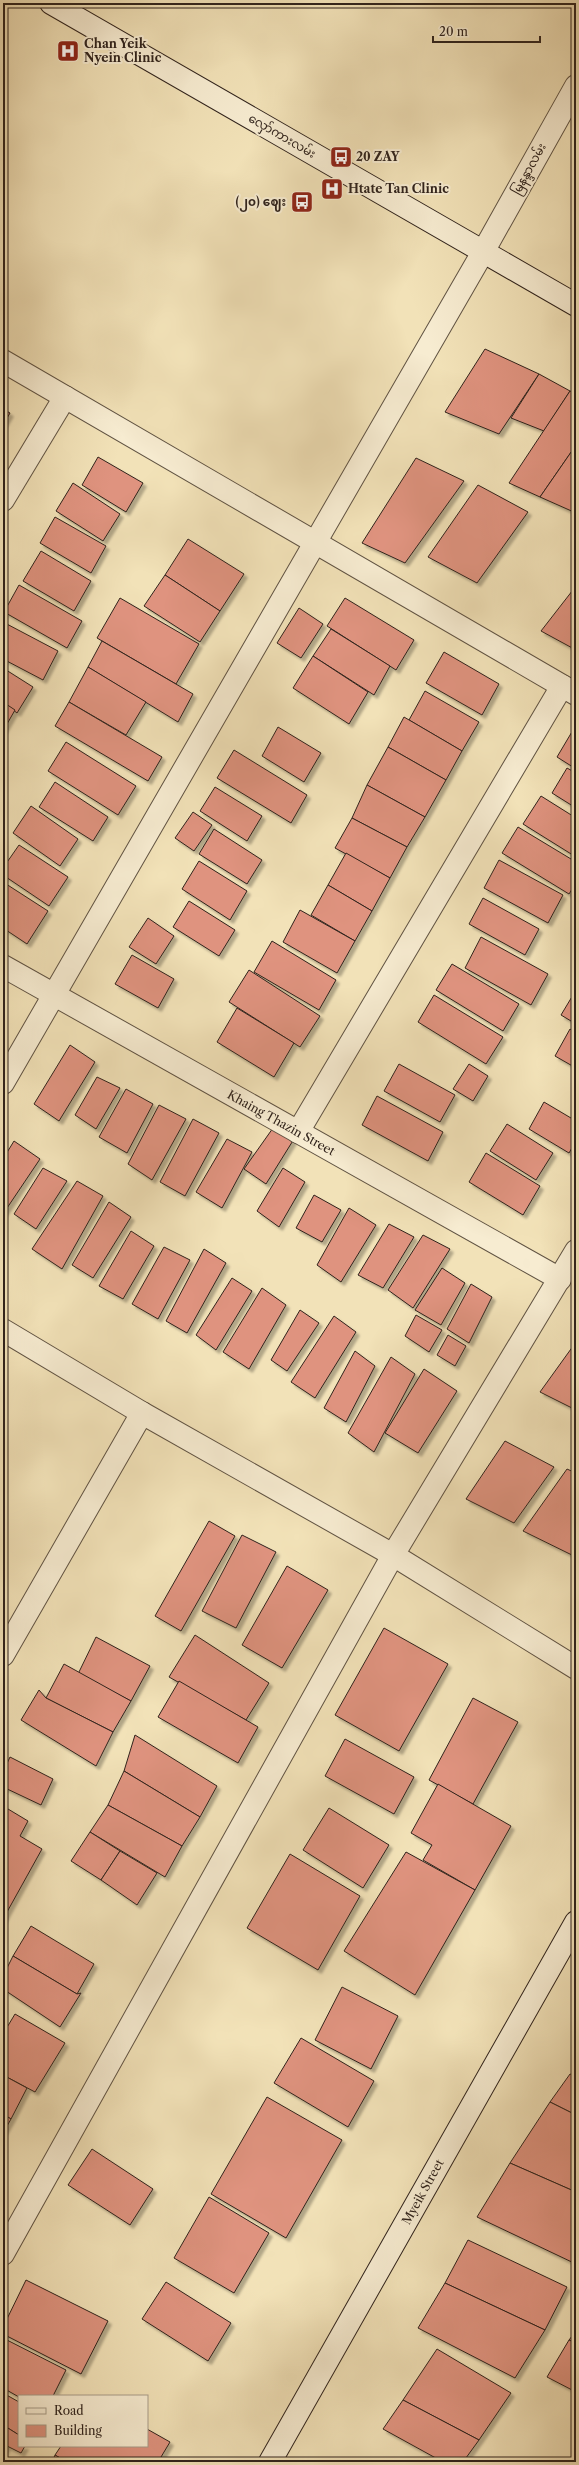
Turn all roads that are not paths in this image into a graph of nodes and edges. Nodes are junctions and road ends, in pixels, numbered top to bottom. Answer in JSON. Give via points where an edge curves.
{"nodes":[{"id":1,"x":51,"y":3,"type":"edge"},
{"id":2,"x":576,"y":86,"type":"edge"},
{"id":3,"x":483,"y":252,"type":"junction"},
{"id":4,"x":576,"y":305,"type":"edge"},
{"id":5,"x":3,"y":361,"type":"edge"},
{"id":6,"x":65,"y":397,"type":"junction"},
{"id":7,"x":3,"y":500,"type":"edge"},
{"id":8,"x":315,"y":542,"type":"junction"},
{"id":9,"x":569,"y":690,"type":"edge"},
{"id":10,"x":3,"y":966,"type":"edge"},
{"id":11,"x":53,"y":995,"type":"junction"},
{"id":12,"x":3,"y":1083,"type":"edge"},
{"id":13,"x":298,"y":1132,"type":"junction"},
{"id":14,"x":576,"y":1251,"type":"edge"},
{"id":15,"x":560,"y":1279,"type":"junction"},
{"id":16,"x":3,"y":1330,"type":"edge"},
{"id":17,"x":142,"y":1413,"type":"junction"},
{"id":18,"x":393,"y":1556,"type":"junction"},
{"id":19,"x":3,"y":1655,"type":"edge"},
{"id":20,"x":576,"y":1668,"type":"edge"},
{"id":21,"x":576,"y":1922,"type":"edge"},
{"id":22,"x":3,"y":2254,"type":"edge"},
{"id":23,"x":270,"y":2462,"type":"edge"}],
"edges":[{"from":1,"to":3,"type":"street","name":"လှော်ကားလမ်း"},
{"from":2,"to":3,"type":"street","name":"မြနန္ဒာလမ်း"},
{"from":3,"to":4,"type":"street","name":"လှော်ကားလမ်း"},
{"from":3,"to":8,"type":"street","name":"မြနန္ဒာလမ်း"},
{"from":5,"to":6,"type":"street"},
{"from":6,"to":7,"type":"street"},
{"from":6,"to":8,"type":"street"},
{"from":8,"to":9,"type":"street"},
{"from":8,"to":11,"type":"street","name":"မြနန္ဒာလမ်း"},
{"from":9,"to":13,"type":"street"},
{"from":10,"to":11,"type":"street","name":"Khaing Thazin Street"},
{"from":11,"to":12,"type":"street","name":"မြနန္ဒာလမ်း"},
{"from":11,"to":13,"type":"street","name":"Khaing Thazin Street"},
{"from":13,"to":15,"type":"street","name":"Khaing Thazin Street"},
{"from":14,"to":15,"type":"street"},
{"from":15,"to":18,"type":"street"},
{"from":16,"to":17,"type":"street"},
{"from":17,"to":18,"type":"street"},
{"from":17,"to":19,"type":"street"},
{"from":18,"to":20,"type":"street"},
{"from":18,"to":22,"type":"street"},
{"from":21,"to":23,"type":"street","name":"Myeik Street"}]}
